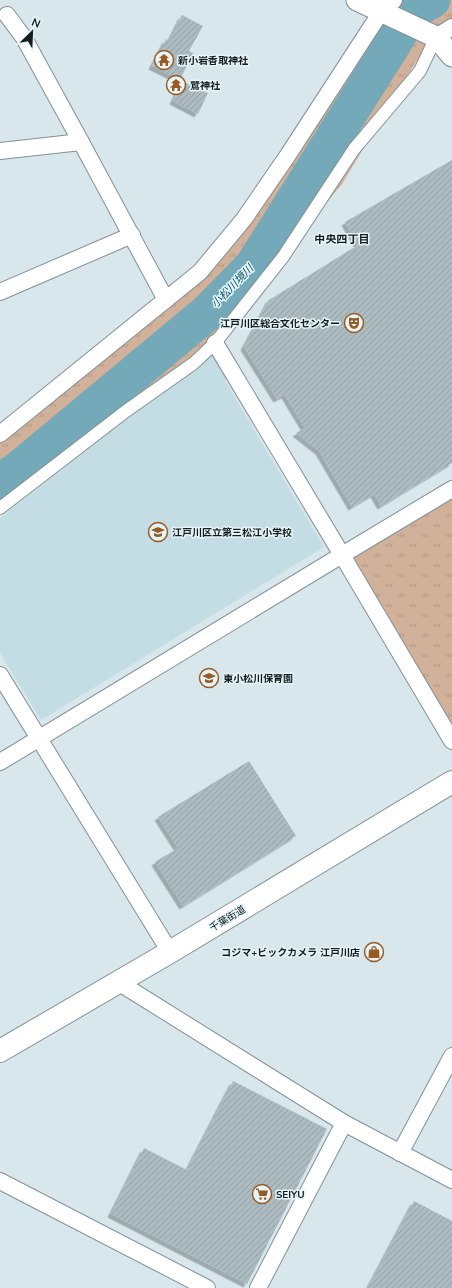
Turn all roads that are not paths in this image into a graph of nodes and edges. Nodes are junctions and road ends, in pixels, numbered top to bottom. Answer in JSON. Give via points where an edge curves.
{"nodes":[{"id":1,"x":357,"y":0,"type":"edge"},
{"id":2,"x":391,"y":10,"type":"edge"},
{"id":3,"x":7,"y":15,"type":"dead end"},
{"id":4,"x":437,"y":32,"type":"edge"},
{"id":5,"x":452,"y":56,"type":"edge"},
{"id":6,"x":82,"y":142,"type":"junction"},
{"id":7,"x":0,"y":151,"type":"edge"},
{"id":8,"x":132,"y":235,"type":"junction"},
{"id":9,"x":0,"y":292,"type":"edge"},
{"id":10,"x":166,"y":300,"type":"junction"},
{"id":11,"x":215,"y":343,"type":"junction"},
{"id":12,"x":0,"y":434,"type":"edge"},
{"id":13,"x":452,"y":489,"type":"edge"},
{"id":14,"x":0,"y":508,"type":"edge"},
{"id":15,"x":342,"y":555,"type":"junction"},
{"id":16,"x":0,"y":675,"type":"edge"},
{"id":17,"x":38,"y":738,"type":"junction"},
{"id":18,"x":452,"y":741,"type":"edge"},
{"id":19,"x":0,"y":762,"type":"edge"},
{"id":20,"x":452,"y":782,"type":"edge"},
{"id":21,"x":170,"y":952,"type":"junction"},
{"id":22,"x":118,"y":982,"type":"junction"},
{"id":23,"x":0,"y":1051,"type":"edge"},
{"id":24,"x":452,"y":1056,"type":"edge"},
{"id":25,"x":344,"y":1123,"type":"junction"},
{"id":26,"x":400,"y":1153,"type":"junction"},
{"id":27,"x":452,"y":1180,"type":"edge"},
{"id":28,"x":0,"y":1181,"type":"edge"},
{"id":29,"x":207,"y":1288,"type":"edge"},
{"id":30,"x":258,"y":1288,"type":"edge"}],
"edges":[{"from":1,"to":2,"type":"street"},
{"from":2,"to":4,"type":"street"},
{"from":2,"to":10,"type":"street","via":[[244,219],[200,272]]},
{"from":3,"to":6,"type":"street","via":[[24,38]]},
{"from":4,"to":5,"type":"street"},
{"from":4,"to":11,"type":"street","via":[[420,70],[354,149],[283,257]]},
{"from":6,"to":7,"type":"street"},
{"from":6,"to":8,"type":"street"},
{"from":8,"to":9,"type":"street"},
{"from":8,"to":10,"type":"street"},
{"from":10,"to":12,"type":"street"},
{"from":11,"to":14,"type":"street","via":[[194,363],[126,411]]},
{"from":11,"to":15,"type":"street"},
{"from":13,"to":15,"type":"street"},
{"from":15,"to":17,"type":"street"},
{"from":15,"to":18,"type":"street"},
{"from":16,"to":17,"type":"street"},
{"from":17,"to":19,"type":"street"},
{"from":17,"to":21,"type":"street"},
{"from":20,"to":21,"type":"highway","name":"千葉街道"},
{"from":21,"to":22,"type":"highway","name":"千葉街道"},
{"from":22,"to":23,"type":"highway","name":"千葉街道"},
{"from":22,"to":25,"type":"street"},
{"from":24,"to":26,"type":"street"},
{"from":25,"to":26,"type":"street"},
{"from":25,"to":30,"type":"street"},
{"from":26,"to":27,"type":"street"},
{"from":28,"to":29,"type":"street"}]}
